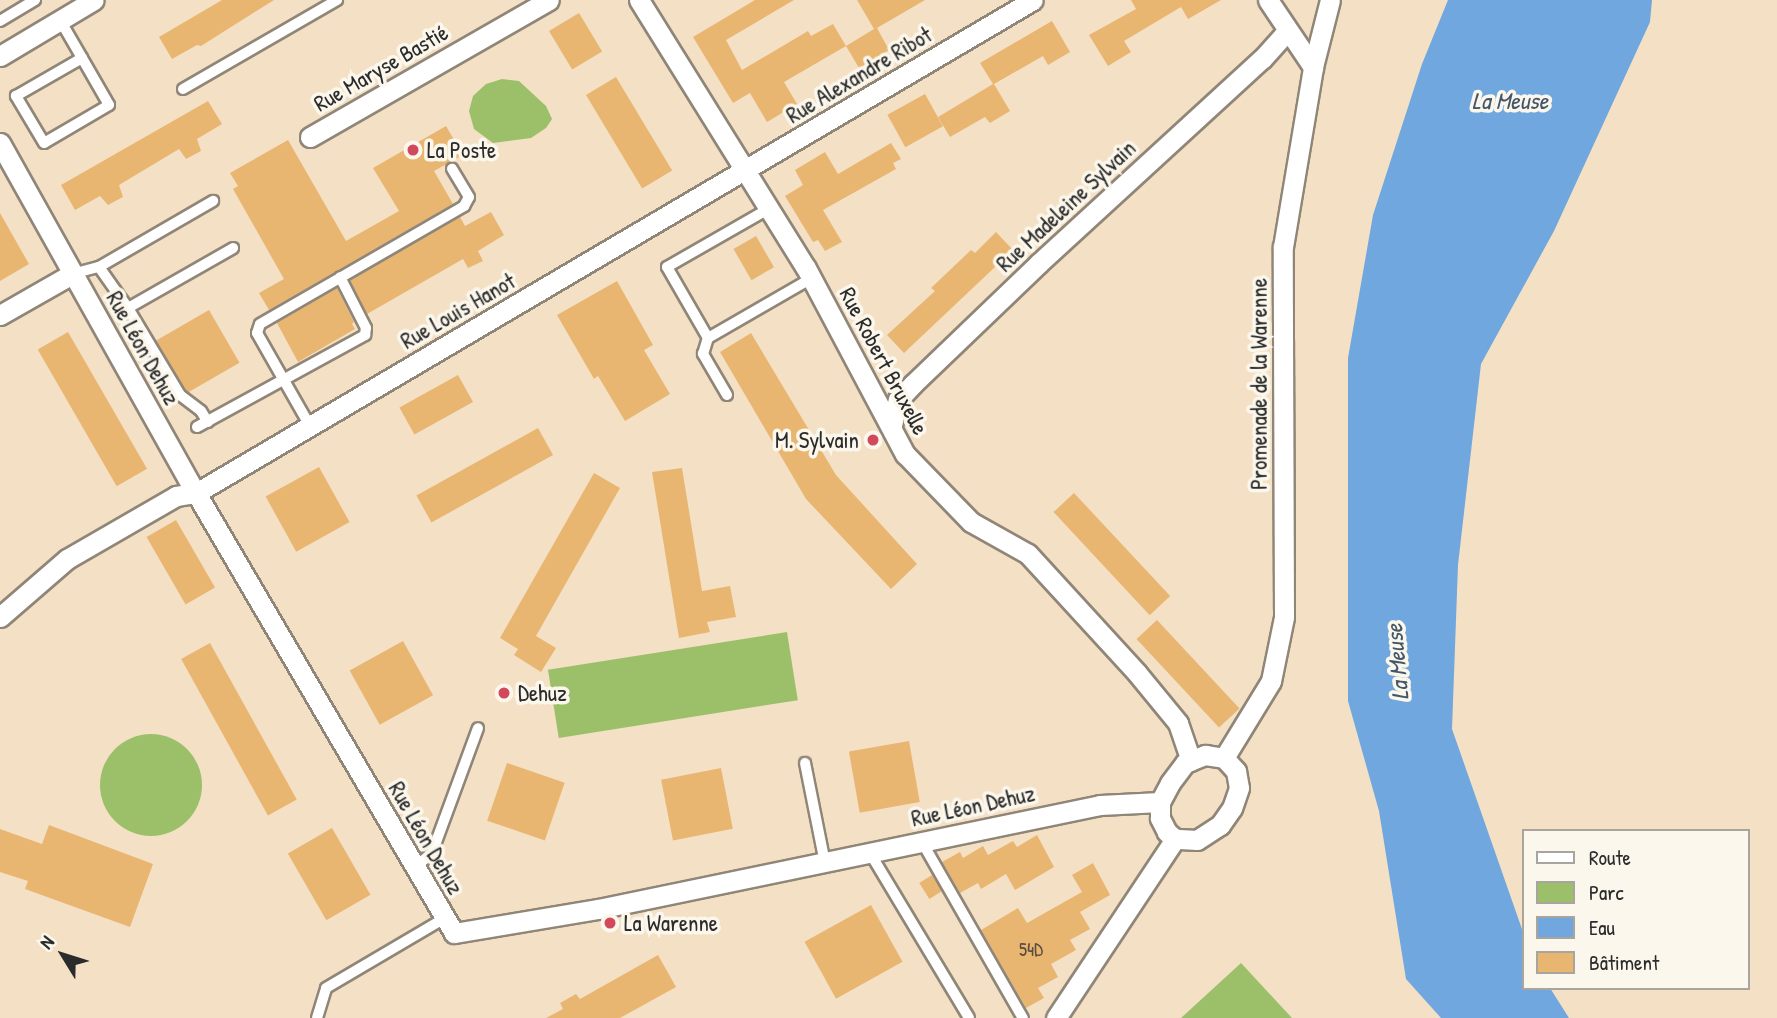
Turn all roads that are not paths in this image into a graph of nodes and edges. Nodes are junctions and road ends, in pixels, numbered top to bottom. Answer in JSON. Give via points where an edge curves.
{"nodes":[{"id":1,"x":35,"y":0,"type":"edge"},
{"id":2,"x":94,"y":0,"type":"edge"},
{"id":3,"x":337,"y":0,"type":"edge"},
{"id":4,"x":549,"y":0,"type":"edge"},
{"id":5,"x":639,"y":0,"type":"edge"},
{"id":6,"x":1033,"y":0,"type":"edge"},
{"id":7,"x":1268,"y":0,"type":"edge"},
{"id":8,"x":1331,"y":0,"type":"edge"},
{"id":9,"x":60,"y":20,"type":"junction"},
{"id":10,"x":0,"y":21,"type":"edge"},
{"id":11,"x":1287,"y":31,"type":"junction"},
{"id":12,"x":0,"y":56,"type":"edge"},
{"id":13,"x":82,"y":58,"type":"junction"},
{"id":14,"x":1312,"y":66,"type":"junction"},
{"id":15,"x":183,"y":89,"type":"dead end"},
{"id":16,"x":310,"y":137,"type":"dead end"},
{"id":17,"x":0,"y":143,"type":"edge"},
{"id":18,"x":452,"y":169,"type":"dead end"},
{"id":19,"x":746,"y":170,"type":"junction"},
{"id":20,"x":213,"y":201,"type":"dead end"},
{"id":21,"x":770,"y":208,"type":"junction"},
{"id":22,"x":233,"y":248,"type":"dead end"},
{"id":23,"x":99,"y":267,"type":"junction"},
{"id":24,"x":72,"y":274,"type":"junction"},
{"id":25,"x":340,"y":277,"type":"junction"},
{"id":26,"x":812,"y":278,"type":"junction"},
{"id":27,"x":128,"y":308,"type":"junction"},
{"id":28,"x":0,"y":315,"type":"edge"},
{"id":29,"x":708,"y":338,"type":"junction"},
{"id":30,"x":284,"y":380,"type":"junction"},
{"id":31,"x":727,"y":395,"type":"dead end"},
{"id":32,"x":208,"y":422,"type":"junction"},
{"id":33,"x":892,"y":425,"type":"junction"},
{"id":34,"x":310,"y":426,"type":"junction"},
{"id":35,"x":197,"y":427,"type":"dead end"},
{"id":36,"x":196,"y":493,"type":"junction"},
{"id":37,"x":0,"y":617,"type":"edge"},
{"id":38,"x":478,"y":728,"type":"dead end"},
{"id":39,"x":1224,"y":758,"type":"junction"},
{"id":40,"x":1191,"y":761,"type":"junction"},
{"id":41,"x":805,"y":763,"type":"dead end"},
{"id":42,"x":1160,"y":802,"type":"junction"},
{"id":43,"x":1175,"y":839,"type":"junction"},
{"id":44,"x":922,"y":841,"type":"junction"},
{"id":45,"x":870,"y":853,"type":"junction"},
{"id":46,"x":825,"y":863,"type":"junction"},
{"id":47,"x":415,"y":867,"type":"junction"},
{"id":48,"x":445,"y":918,"type":"junction"},
{"id":49,"x":317,"y":1018,"type":"edge"},
{"id":50,"x":969,"y":1018,"type":"edge"},
{"id":51,"x":1023,"y":1018,"type":"edge"},
{"id":52,"x":1056,"y":1018,"type":"edge"}],
"edges":[{"from":1,"to":10,"type":"lane"},
{"from":2,"to":9,"type":"street"},
{"from":3,"to":15,"type":"lane"},
{"from":4,"to":16,"type":"street","name":"Rue Maryse Bastié"},
{"from":5,"to":19,"type":"street","name":"Rue Robert Bruxelle"},
{"from":6,"to":19,"type":"street","name":"Rue Alexandre Ribot"},
{"from":7,"to":11,"type":"street"},
{"from":8,"to":14,"type":"street","name":"Promenade de la Warenne"},
{"from":9,"to":12,"type":"street"},
{"from":9,"to":13,"type":"lane"},
{"from":11,"to":14,"type":"street"},
{"from":11,"to":33,"type":"street","name":"Rue Madeleine Sylvain","via":[[913,384],[898,400]]},
{"from":13,"to":13,"type":"lane","via":[[109,105],[44,143],[16,96]]},
{"from":14,"to":39,"type":"street","name":"Promenade de la Warenne","via":[[1283,247],[1284,617],[1271,681]]},
{"from":17,"to":24,"type":"street","name":"Rue Léon Dehuz"},
{"from":18,"to":25,"type":"lane","via":[[469,197],[464,206]]},
{"from":19,"to":21,"type":"street","name":"Rue Robert Bruxelle"},
{"from":19,"to":34,"type":"street","name":"Rue Louis Hanot"},
{"from":20,"to":23,"type":"lane"},
{"from":21,"to":26,"type":"street","name":"Rue Robert Bruxelle"},
{"from":21,"to":29,"type":"lane","via":[[667,267]]},
{"from":22,"to":27,"type":"lane"},
{"from":23,"to":24,"type":"lane"},
{"from":23,"to":27,"type":"lane"},
{"from":24,"to":28,"type":"street"},
{"from":24,"to":36,"type":"street","name":"Rue Léon Dehuz"},
{"from":25,"to":30,"type":"lane","via":[[260,324],[257,333]]},
{"from":25,"to":30,"type":"lane","via":[[366,328],[365,335]]},
{"from":26,"to":29,"type":"lane"},
{"from":26,"to":33,"type":"street","name":"Rue Robert Bruxelle"},
{"from":27,"to":32,"type":"lane","via":[[180,395]]},
{"from":29,"to":31,"type":"lane","via":[[703,354]]},
{"from":30,"to":32,"type":"lane"},
{"from":30,"to":34,"type":"lane"},
{"from":32,"to":35,"type":"lane"},
{"from":33,"to":40,"type":"street","name":"Rue Robert Bruxelle","via":[[905,454],[971,523],[1028,554],[1137,673],[1178,723]]},
{"from":34,"to":36,"type":"street","name":"Rue Louis Hanot"},
{"from":36,"to":37,"type":"street","name":"Rue Louis Hanot","via":[[176,496],[67,559]]},
{"from":36,"to":47,"type":"street","name":"Rue Léon Dehuz"},
{"from":38,"to":47,"type":"lane","via":[[432,853]]},
{"from":39,"to":40,"type":"street","via":[[1205,755]]},
{"from":39,"to":43,"type":"street","via":[[1236,771],[1239,789],[1232,808],[1220,825],[1197,840]]},
{"from":40,"to":42,"type":"street","via":[[1185,763]]},
{"from":41,"to":46,"type":"lane"},
{"from":42,"to":43,"type":"street","via":[[1160,818]]},
{"from":42,"to":44,"type":"street","name":"Rue Léon Dehuz","via":[[1100,804]]},
{"from":43,"to":52,"type":"street"},
{"from":44,"to":45,"type":"street","name":"Rue Léon Dehuz"},
{"from":44,"to":51,"type":"lane"},
{"from":45,"to":46,"type":"street","name":"Rue Léon Dehuz"},
{"from":45,"to":50,"type":"lane"},
{"from":46,"to":48,"type":"street","name":"Rue Léon Dehuz","via":[[454,933]]},
{"from":47,"to":48,"type":"street","name":"Rue Léon Dehuz"},
{"from":48,"to":49,"type":"lane","via":[[326,988]]}]}
